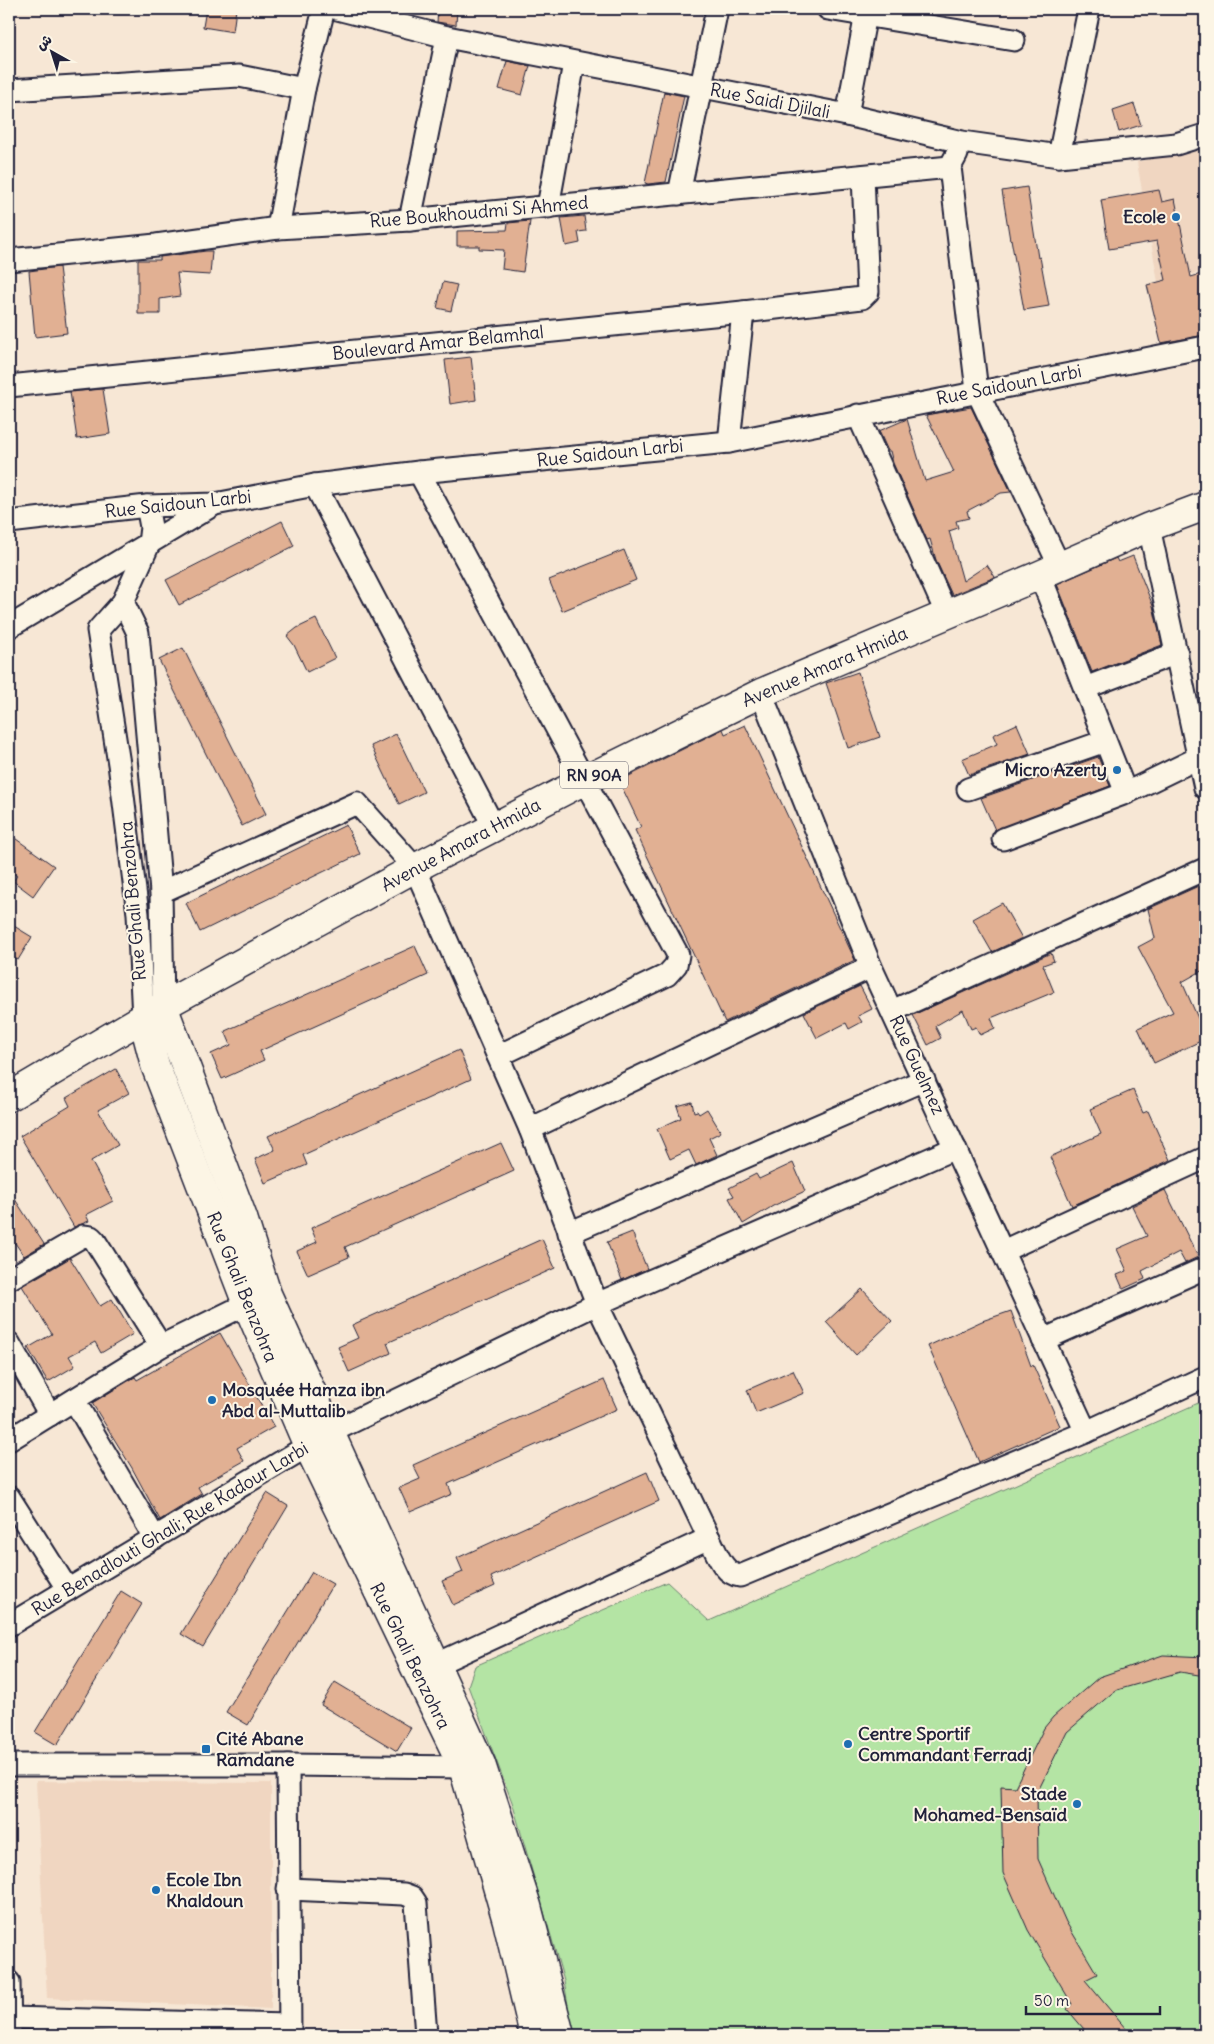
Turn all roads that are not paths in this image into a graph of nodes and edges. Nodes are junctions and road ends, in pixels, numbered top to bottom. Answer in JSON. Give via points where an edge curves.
{"nodes":[{"id":1,"x":324,"y":9,"type":"edge"},
{"id":2,"x":337,"y":9,"type":"edge"},
{"id":3,"x":717,"y":9,"type":"edge"},
{"id":4,"x":828,"y":9,"type":"edge"},
{"id":5,"x":1089,"y":9,"type":"edge"},
{"id":6,"x":867,"y":12,"type":"edge"},
{"id":7,"x":447,"y":37,"type":"junction"},
{"id":8,"x":1014,"y":40,"type":"dead end"},
{"id":9,"x":574,"y":63,"type":"junction"},
{"id":10,"x":700,"y":88,"type":"junction"},
{"id":11,"x":304,"y":89,"type":"junction"},
{"id":12,"x":9,"y":90,"type":"edge"},
{"id":13,"x":847,"y":115,"type":"junction"},
{"id":14,"x":1205,"y":136,"type":"edge"},
{"id":15,"x":962,"y":142,"type":"junction"},
{"id":16,"x":1060,"y":156,"type":"junction"},
{"id":17,"x":950,"y":166,"type":"junction"},
{"id":18,"x":862,"y":176,"type":"junction"},
{"id":19,"x":679,"y":194,"type":"junction"},
{"id":20,"x":548,"y":207,"type":"junction"},
{"id":21,"x":410,"y":220,"type":"junction"},
{"id":22,"x":278,"y":228,"type":"junction"},
{"id":23,"x":9,"y":260,"type":"edge"},
{"id":24,"x":742,"y":312,"type":"junction"},
{"id":25,"x":1205,"y":347,"type":"edge"},
{"id":26,"x":9,"y":386,"type":"edge"},
{"id":27,"x":977,"y":391,"type":"junction"},
{"id":28,"x":858,"y":415,"type":"junction"},
{"id":29,"x":729,"y":442,"type":"junction"},
{"id":30,"x":419,"y":472,"type":"junction"},
{"id":31,"x":315,"y":485,"type":"junction"},
{"id":32,"x":215,"y":504,"type":"junction"},
{"id":33,"x":147,"y":506,"type":"junction"},
{"id":34,"x":1205,"y":506,"type":"edge"},
{"id":35,"x":9,"y":522,"type":"edge"},
{"id":36,"x":1148,"y":527,"type":"junction"},
{"id":37,"x":149,"y":544,"type":"junction"},
{"id":38,"x":1050,"y":571,"type":"junction"},
{"id":39,"x":123,"y":602,"type":"junction"},
{"id":40,"x":947,"y":614,"type":"junction"},
{"id":41,"x":9,"y":626,"type":"edge"},
{"id":42,"x":1177,"y":652,"type":"junction"},
{"id":43,"x":1085,"y":688,"type":"junction"},
{"id":44,"x":761,"y":693,"type":"junction"},
{"id":45,"x":1105,"y":740,"type":"junction"},
{"id":46,"x":1198,"y":758,"type":"junction"},
{"id":47,"x":585,"y":780,"type":"junction"},
{"id":48,"x":1205,"y":788,"type":"edge"},
{"id":49,"x":968,"y":789,"type":"dead end"},
{"id":50,"x":1126,"y":793,"type":"junction"},
{"id":51,"x":494,"y":827,"type":"junction"},
{"id":52,"x":1003,"y":839,"type":"dead end"},
{"id":53,"x":415,"y":868,"type":"junction"},
{"id":54,"x":1205,"y":869,"type":"edge"},
{"id":55,"x":161,"y":892,"type":"junction"},
{"id":56,"x":871,"y":967,"type":"junction"},
{"id":57,"x":892,"y":1011,"type":"junction"},
{"id":58,"x":153,"y":1012,"type":"junction"},
{"id":59,"x":498,"y":1056,"type":"junction"},
{"id":60,"x":924,"y":1080,"type":"junction"},
{"id":61,"x":9,"y":1097,"type":"edge"},
{"id":62,"x":530,"y":1129,"type":"junction"},
{"id":63,"x":955,"y":1148,"type":"junction"},
{"id":64,"x":1205,"y":1158,"type":"edge"},
{"id":65,"x":570,"y":1233,"type":"junction"},
{"id":66,"x":1003,"y":1251,"type":"junction"},
{"id":67,"x":1205,"y":1268,"type":"edge"},
{"id":68,"x":9,"y":1278,"type":"edge"},
{"id":69,"x":257,"y":1299,"type":"junction"},
{"id":70,"x":597,"y":1304,"type":"junction"},
{"id":71,"x":1044,"y":1340,"type":"junction"},
{"id":72,"x":9,"y":1343,"type":"edge"},
{"id":73,"x":161,"y":1346,"type":"junction"},
{"id":74,"x":1205,"y":1377,"type":"edge"},
{"id":75,"x":74,"y":1400,"type":"junction"},
{"id":76,"x":50,"y":1415,"type":"junction"},
{"id":77,"x":1086,"y":1432,"type":"junction"},
{"id":78,"x":320,"y":1439,"type":"junction"},
{"id":79,"x":9,"y":1440,"type":"edge"},
{"id":80,"x":9,"y":1497,"type":"edge"},
{"id":81,"x":155,"y":1538,"type":"junction"},
{"id":82,"x":709,"y":1538,"type":"junction"},
{"id":83,"x":68,"y":1590,"type":"junction"},
{"id":84,"x":9,"y":1625,"type":"edge"},
{"id":85,"x":437,"y":1664,"type":"junction"},
{"id":86,"x":9,"y":1765,"type":"edge"},
{"id":87,"x":288,"y":1765,"type":"junction"},
{"id":88,"x":472,"y":1765,"type":"junction"},
{"id":89,"x":288,"y":1889,"type":"junction"},
{"id":90,"x":9,"y":1982,"type":"edge"},
{"id":91,"x":9,"y":2018,"type":"edge"},
{"id":92,"x":147,"y":2029,"type":"edge"},
{"id":93,"x":289,"y":2030,"type":"edge"},
{"id":94,"x":10,"y":2035,"type":"edge"},
{"id":95,"x":426,"y":2035,"type":"edge"},
{"id":96,"x":534,"y":2035,"type":"edge"},
{"id":97,"x":560,"y":2035,"type":"edge"}],
"edges":[{"from":1,"to":11,"type":"street"},
{"from":2,"to":7,"type":"street","name":"Rue Saidi Djilali"},
{"from":3,"to":10,"type":"street"},
{"from":4,"to":6,"type":"street"},
{"from":5,"to":16,"type":"street"},
{"from":6,"to":8,"type":"street"},
{"from":6,"to":13,"type":"street"},
{"from":7,"to":9,"type":"street","name":"Rue Saidi Djilali"},
{"from":7,"to":21,"type":"street"},
{"from":9,"to":10,"type":"street","name":"Rue Saidi Djilali"},
{"from":9,"to":20,"type":"street"},
{"from":10,"to":13,"type":"street","name":"Rue Saidi Djilali"},
{"from":10,"to":19,"type":"street"},
{"from":11,"to":12,"type":"street","via":[[239,76]]},
{"from":11,"to":22,"type":"street"},
{"from":13,"to":15,"type":"street","name":"Rue Saidi Djilali"},
{"from":14,"to":16,"type":"street","name":"Rue Saidi Djilali","via":[[1176,144]]},
{"from":15,"to":16,"type":"street","name":"Rue Saidi Djilali"},
{"from":15,"to":17,"type":"street"},
{"from":17,"to":18,"type":"street","name":"Rue Boukhoudmi Si Ahmed"},
{"from":17,"to":27,"type":"street"},
{"from":18,"to":19,"type":"street","name":"Rue Boukhoudmi Si Ahmed"},
{"from":18,"to":24,"type":"street","name":"Boulevard Amar Belamhal","via":[[866,296]]},
{"from":19,"to":20,"type":"street","name":"Rue Boukhoudmi Si Ahmed"},
{"from":20,"to":21,"type":"street","name":"Rue Boukhoudmi Si Ahmed"},
{"from":21,"to":22,"type":"street","name":"Rue Boukhoudmi Si Ahmed"},
{"from":22,"to":23,"type":"street","name":"Rue Boukhoudmi Si Ahmed"},
{"from":24,"to":26,"type":"street","name":"Boulevard Amar Belamhal"},
{"from":24,"to":29,"type":"street"},
{"from":25,"to":27,"type":"street","name":"Rue Saidoun Larbi"},
{"from":27,"to":28,"type":"street","name":"Rue Saidoun Larbi"},
{"from":27,"to":38,"type":"street"},
{"from":28,"to":29,"type":"street","name":"Rue Saidoun Larbi"},
{"from":28,"to":40,"type":"street"},
{"from":29,"to":30,"type":"street","name":"Rue Saidoun Larbi"},
{"from":30,"to":31,"type":"street","name":"Rue Saidoun Larbi"},
{"from":30,"to":47,"type":"street"},
{"from":31,"to":32,"type":"street","name":"Rue Saidoun Larbi"},
{"from":31,"to":51,"type":"street"},
{"from":32,"to":33,"type":"street","name":"Rue Saidoun Larbi"},
{"from":32,"to":37,"type":"street"},
{"from":33,"to":35,"type":"street","name":"Rue Saidoun Larbi"},
{"from":33,"to":37,"type":"street","via":[[151,527]]},
{"from":34,"to":36,"type":"main road","name":"Avenue Amara Hmida","number":"RN 90A"},
{"from":36,"to":38,"type":"main road","name":"Avenue Amara Hmida","number":"RN 90A"},
{"from":36,"to":42,"type":"street"},
{"from":37,"to":39,"type":"street","name":"Rue Ghali Benzohra"},
{"from":37,"to":41,"type":"street"},
{"from":38,"to":40,"type":"main road","name":"Avenue Amara Hmida","number":"RN 90A"},
{"from":38,"to":43,"type":"street"},
{"from":39,"to":55,"type":"street","name":"Rue Ghali Benzohra","via":[[138,633]]},
{"from":39,"to":58,"type":"street","name":"Rue Ghali Benzohra","via":[[98,630]]},
{"from":40,"to":44,"type":"main road","name":"Avenue Amara Hmida","number":"RN 90A"},
{"from":42,"to":43,"type":"street"},
{"from":42,"to":46,"type":"street"},
{"from":43,"to":45,"type":"street"},
{"from":44,"to":47,"type":"main road","name":"Avenue Amara Hmida","number":"RN 90A"},
{"from":44,"to":56,"type":"street","name":"Rue Guelmez"},
{"from":45,"to":49,"type":"street"},
{"from":45,"to":50,"type":"street"},
{"from":46,"to":48,"type":"street"},
{"from":46,"to":50,"type":"street"},
{"from":47,"to":51,"type":"main road","name":"Avenue Amara Hmida","number":"RN 90A"},
{"from":47,"to":59,"type":"street","via":[[678,955],[676,966],[667,975]]},
{"from":50,"to":52,"type":"street"},
{"from":51,"to":53,"type":"main road","name":"Avenue Amara Hmida","number":"RN 90A"},
{"from":53,"to":55,"type":"street","via":[[357,803]]},
{"from":53,"to":58,"type":"main road","name":"Avenue Amara Hmida","number":"RN 90A"},
{"from":53,"to":59,"type":"street"},
{"from":54,"to":57,"type":"street"},
{"from":55,"to":58,"type":"street","name":"Rue Ghali Benzohra"},
{"from":56,"to":57,"type":"street","name":"Rue Guelmez"},
{"from":56,"to":62,"type":"street"},
{"from":57,"to":60,"type":"street","name":"Rue Guelmez"},
{"from":58,"to":61,"type":"main road","name":"Avenue Amara Hmida","number":"RN 90A"},
{"from":58,"to":69,"type":"main road","name":"Rue Ghali Benzohra","via":[[243,1218]]},
{"from":59,"to":62,"type":"street"},
{"from":60,"to":63,"type":"street","name":"Rue Guelmez"},
{"from":60,"to":65,"type":"street"},
{"from":62,"to":65,"type":"street"},
{"from":63,"to":66,"type":"street","name":"Rue Guelmez"},
{"from":63,"to":70,"type":"street","name":"Rue Benadlouti Ghali; Rue Kadour Larbi"},
{"from":64,"to":66,"type":"street"},
{"from":65,"to":70,"type":"street"},
{"from":66,"to":71,"type":"street","name":"Rue Guelmez"},
{"from":67,"to":71,"type":"street"},
{"from":68,"to":73,"type":"street","via":[[83,1236],[91,1237]]},
{"from":69,"to":73,"type":"street"},
{"from":69,"to":78,"type":"main road","name":"Rue Ghali Benzohra"},
{"from":70,"to":78,"type":"street","name":"Rue Benadlouti Ghali; Rue Kadour Larbi"},
{"from":70,"to":82,"type":"street"},
{"from":71,"to":77,"type":"street","name":"Rue Guelmez"},
{"from":72,"to":76,"type":"street"},
{"from":73,"to":75,"type":"street"},
{"from":74,"to":77,"type":"street"},
{"from":75,"to":76,"type":"street"},
{"from":75,"to":81,"type":"street"},
{"from":76,"to":79,"type":"street"},
{"from":77,"to":82,"type":"street","via":[[740,1576],[727,1571]]},
{"from":78,"to":81,"type":"street","name":"Rue Benadlouti Ghali; Rue Kadour Larbi"},
{"from":78,"to":85,"type":"main road","name":"Rue Ghali Benzohra"},
{"from":78,"to":88,"type":"main road","name":"Rue Ghali Benzohra"},
{"from":80,"to":83,"type":"street"},
{"from":81,"to":83,"type":"street","name":"Rue Benadlouti Ghali; Rue Kadour Larbi"},
{"from":82,"to":85,"type":"street"},
{"from":83,"to":84,"type":"street","name":"Rue Benadlouti Ghali; Rue Kadour Larbi"},
{"from":85,"to":88,"type":"main road","name":"Rue Ghali Benzohra"},
{"from":86,"to":87,"type":"street"},
{"from":87,"to":88,"type":"street"},
{"from":87,"to":89,"type":"street"},
{"from":88,"to":96,"type":"main road","name":"Rue Ghali Benzohra"},
{"from":88,"to":97,"type":"main road","name":"Rue Ghali Benzohra","via":[[527,1906]]},
{"from":89,"to":93,"type":"street"},
{"from":89,"to":95,"type":"street","via":[[412,1897],[416,1903]]},
{"from":90,"to":91,"type":"street"},
{"from":91,"to":92,"type":"street"},
{"from":91,"to":94,"type":"street"},
{"from":92,"to":93,"type":"street"}]}
